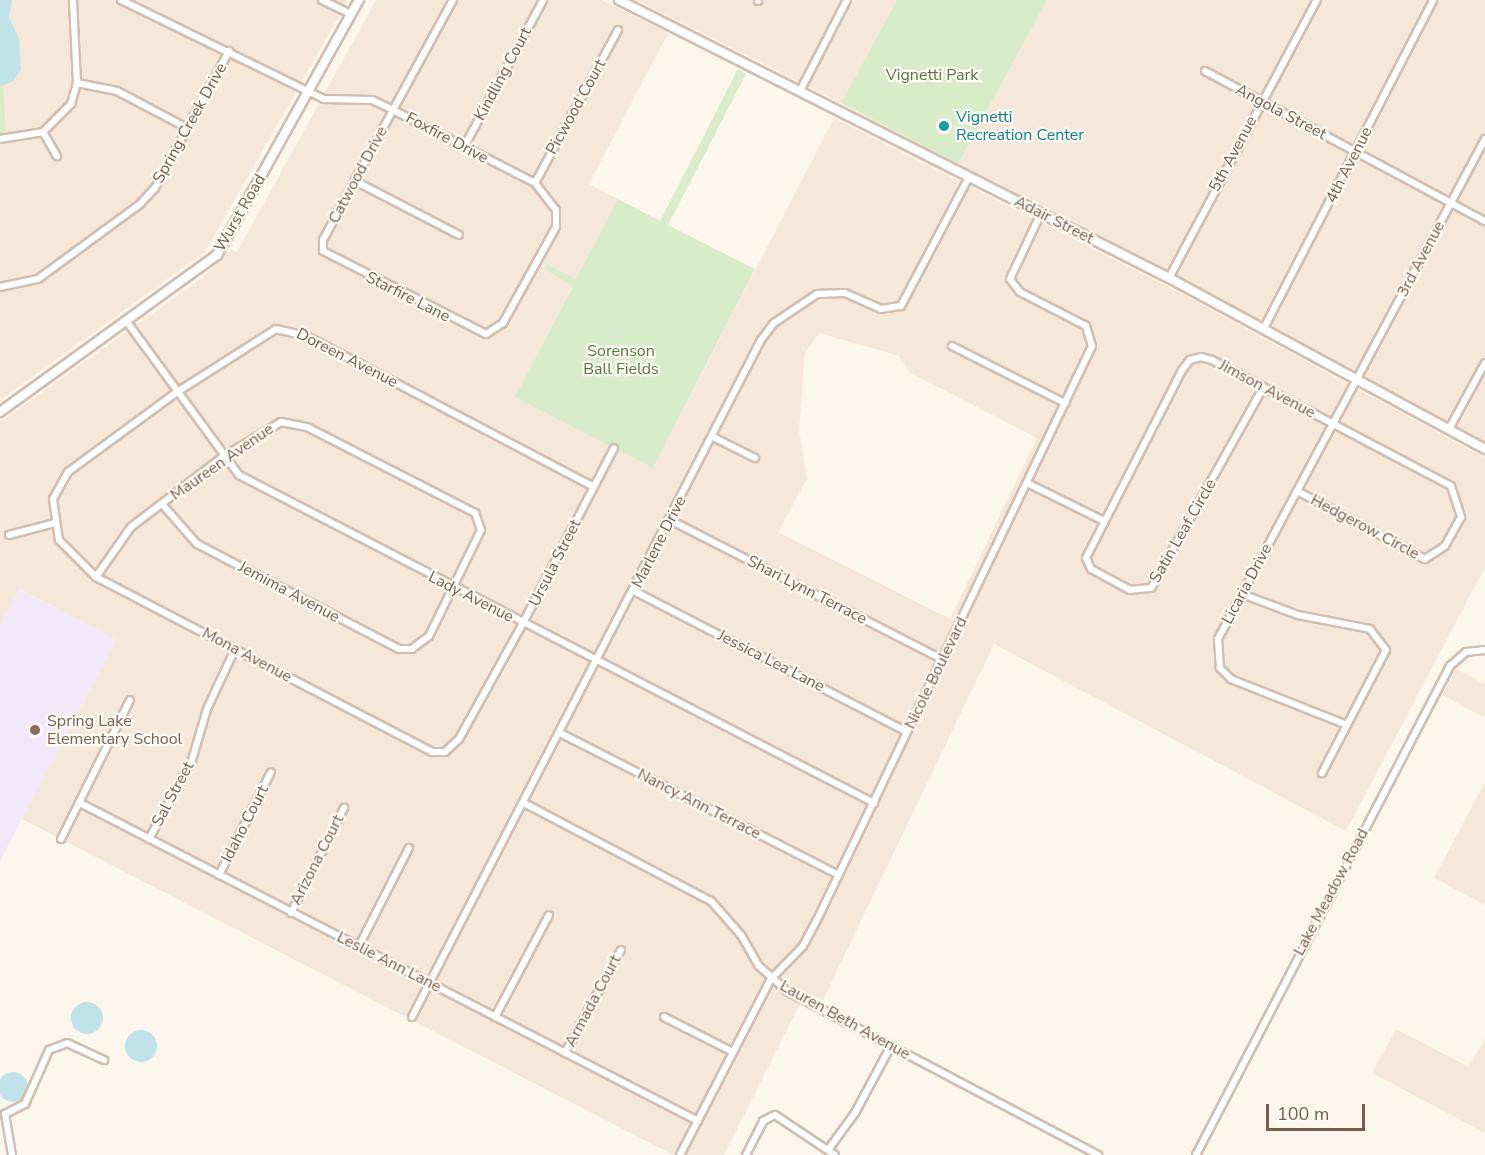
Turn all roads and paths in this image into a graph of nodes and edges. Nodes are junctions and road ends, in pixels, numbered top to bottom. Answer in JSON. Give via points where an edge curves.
{"nodes":[{"id":1,"x":73,"y":0,"type":"edge"},
{"id":2,"x":121,"y":0,"type":"edge"},
{"id":3,"x":322,"y":0,"type":"edge"},
{"id":4,"x":359,"y":0,"type":"edge"},
{"id":5,"x":453,"y":0,"type":"edge"},
{"id":6,"x":543,"y":0,"type":"edge"},
{"id":7,"x":619,"y":0,"type":"edge"},
{"id":8,"x":847,"y":0,"type":"edge"},
{"id":9,"x":1317,"y":0,"type":"edge"},
{"id":10,"x":1433,"y":0,"type":"edge"},
{"id":11,"x":351,"y":14,"type":"junction"},
{"id":12,"x":618,"y":30,"type":"dead end"},
{"id":13,"x":229,"y":51,"type":"junction"},
{"id":14,"x":1204,"y":71,"type":"dead end"},
{"id":15,"x":77,"y":83,"type":"junction"},
{"id":16,"x":309,"y":90,"type":"junction"},
{"id":17,"x":800,"y":91,"type":"junction"},
{"id":18,"x":1261,"y":101,"type":"junction"},
{"id":19,"x":393,"y":110,"type":"junction"},
{"id":20,"x":187,"y":128,"type":"junction"},
{"id":21,"x":43,"y":132,"type":"junction"},
{"id":22,"x":0,"y":139,"type":"edge"},
{"id":23,"x":1485,"y":139,"type":"edge"},
{"id":24,"x":464,"y":147,"type":"junction"},
{"id":25,"x":1356,"y":152,"type":"junction"},
{"id":26,"x":57,"y":156,"type":"dead end"},
{"id":27,"x":969,"y":177,"type":"junction"},
{"id":28,"x":356,"y":181,"type":"junction"},
{"id":29,"x":534,"y":183,"type":"junction"},
{"id":30,"x":1451,"y":204,"type":"junction"},
{"id":31,"x":1041,"y":213,"type":"junction"},
{"id":32,"x":1485,"y":221,"type":"edge"},
{"id":33,"x":459,"y":235,"type":"dead end"},
{"id":34,"x":323,"y":240,"type":"joint"},
{"id":35,"x":1169,"y":278,"type":"junction"},
{"id":36,"x":0,"y":287,"type":"edge"},
{"id":37,"x":127,"y":321,"type":"junction"},
{"id":38,"x":503,"y":323,"type":"joint"},
{"id":39,"x":1264,"y":328,"type":"junction"},
{"id":40,"x":952,"y":346,"type":"dead end"},
{"id":41,"x":1201,"y":357,"type":"joint"},
{"id":42,"x":1485,"y":363,"type":"edge"},
{"id":43,"x":1357,"y":379,"type":"junction"},
{"id":44,"x":1263,"y":388,"type":"junction"},
{"id":45,"x":177,"y":392,"type":"junction"},
{"id":46,"x":1065,"y":403,"type":"junction"},
{"id":47,"x":0,"y":412,"type":"edge"},
{"id":48,"x":1333,"y":424,"type":"junction"},
{"id":49,"x":1449,"y":429,"type":"junction"},
{"id":50,"x":713,"y":437,"type":"junction"},
{"id":51,"x":614,"y":448,"type":"dead end"},
{"id":52,"x":1485,"y":449,"type":"edge"},
{"id":53,"x":223,"y":457,"type":"junction"},
{"id":54,"x":755,"y":458,"type":"dead end"},
{"id":55,"x":1027,"y":483,"type":"junction"},
{"id":56,"x":594,"y":487,"type":"junction"},
{"id":57,"x":1297,"y":491,"type":"junction"},
{"id":58,"x":162,"y":504,"type":"junction"},
{"id":59,"x":670,"y":520,"type":"junction"},
{"id":60,"x":1102,"y":520,"type":"junction"},
{"id":61,"x":55,"y":523,"type":"junction"},
{"id":62,"x":9,"y":535,"type":"dead end"},
{"id":63,"x":96,"y":577,"type":"junction"},
{"id":64,"x":454,"y":589,"type":"junction"},
{"id":65,"x":634,"y":591,"type":"junction"},
{"id":66,"x":1242,"y":594,"type":"junction"},
{"id":67,"x":523,"y":623,"type":"junction"},
{"id":68,"x":235,"y":649,"type":"junction"},
{"id":69,"x":1485,"y":651,"type":"edge"},
{"id":70,"x":943,"y":660,"type":"junction"},
{"id":71,"x":597,"y":662,"type":"junction"},
{"id":72,"x":130,"y":700,"type":"dead end"},
{"id":73,"x":1347,"y":725,"type":"junction"},
{"id":74,"x":907,"y":732,"type":"junction"},
{"id":75,"x":560,"y":733,"type":"junction"},
{"id":76,"x":459,"y":739,"type":"joint"},
{"id":77,"x":271,"y":772,"type":"dead end"},
{"id":78,"x":1322,"y":772,"type":"dead end"},
{"id":79,"x":524,"y":802,"type":"junction"},
{"id":80,"x":80,"y":803,"type":"junction"},
{"id":81,"x":874,"y":803,"type":"junction"},
{"id":82,"x":344,"y":808,"type":"dead end"},
{"id":83,"x":61,"y":839,"type":"dead end"},
{"id":84,"x":149,"y":839,"type":"junction"},
{"id":85,"x":409,"y":848,"type":"dead end"},
{"id":86,"x":219,"y":875,"type":"junction"},
{"id":87,"x":839,"y":875,"type":"junction"},
{"id":88,"x":291,"y":913,"type":"junction"},
{"id":89,"x":549,"y":915,"type":"dead end"},
{"id":90,"x":359,"y":946,"type":"junction"},
{"id":91,"x":621,"y":950,"type":"dead end"},
{"id":92,"x":771,"y":979,"type":"junction"},
{"id":93,"x":430,"y":983,"type":"junction"},
{"id":94,"x":412,"y":1017,"type":"dead end"},
{"id":95,"x":495,"y":1017,"type":"junction"},
{"id":96,"x":664,"y":1017,"type":"dead end"},
{"id":97,"x":891,"y":1046,"type":"junction"},
{"id":98,"x":733,"y":1052,"type":"junction"},
{"id":99,"x":565,"y":1053,"type":"junction"},
{"id":100,"x":104,"y":1060,"type":"dead end"},
{"id":101,"x":698,"y":1121,"type":"junction"},
{"id":102,"x":828,"y":1150,"type":"junction"},
{"id":103,"x":12,"y":1155,"type":"edge"},
{"id":104,"x":680,"y":1155,"type":"edge"},
{"id":105,"x":746,"y":1155,"type":"edge"},
{"id":106,"x":835,"y":1155,"type":"edge"},
{"id":107,"x":1098,"y":1155,"type":"edge"},
{"id":108,"x":1196,"y":1155,"type":"edge"}],
"edges":[{"from":1,"to":15,"type":"street"},
{"from":2,"to":13,"type":"street","name":"Foxfire Drive"},
{"from":3,"to":11,"type":"street"},
{"from":4,"to":11,"type":"street","name":"Wurst Road"},
{"from":5,"to":19,"type":"street","name":"Catwood Drive"},
{"from":6,"to":24,"type":"street","name":"Kindling Court"},
{"from":7,"to":17,"type":"street","name":"Adair Street"},
{"from":8,"to":17,"type":"street"},
{"from":9,"to":18,"type":"street","name":"5th Avenue"},
{"from":10,"to":25,"type":"street","name":"4th Avenue"},
{"from":11,"to":16,"type":"street","name":"Wurst Road"},
{"from":12,"to":29,"type":"street","name":"Picwood Court"},
{"from":13,"to":16,"type":"street","name":"Foxfire Drive"},
{"from":13,"to":20,"type":"street","name":"Spring Creek Drive"},
{"from":14,"to":18,"type":"street","name":"Angola Street"},
{"from":15,"to":20,"type":"street","via":[[117,91]]},
{"from":15,"to":21,"type":"street","via":[[71,104]]},
{"from":16,"to":19,"type":"street","name":"Foxfire Drive","via":[[324,99],[372,100]]},
{"from":16,"to":37,"type":"street","name":"Wurst Road","via":[[217,255]]},
{"from":17,"to":27,"type":"street","name":"Adair Street"},
{"from":18,"to":25,"type":"street","name":"Angola Street"},
{"from":18,"to":35,"type":"street","name":"5th Avenue"},
{"from":19,"to":24,"type":"street","name":"Foxfire Drive"},
{"from":19,"to":28,"type":"street","name":"Catwood Drive"},
{"from":20,"to":36,"type":"street","name":"Spring Creek Drive","via":[[155,188],[140,204],[38,279]]},
{"from":21,"to":22,"type":"street"},
{"from":21,"to":26,"type":"street"},
{"from":23,"to":30,"type":"street","name":"3rd Avenue"},
{"from":24,"to":29,"type":"street","name":"Foxfire Drive"},
{"from":25,"to":30,"type":"street","name":"Angola Street"},
{"from":25,"to":39,"type":"street","name":"4th Avenue"},
{"from":27,"to":31,"type":"street","name":"Adair Street"},
{"from":27,"to":50,"type":"street","name":"Marlene Drive","via":[[902,306],[881,309],[845,293],[817,294],[799,303],[761,340]]},
{"from":28,"to":33,"type":"street"},
{"from":28,"to":34,"type":"street","name":"Catwood Drive"},
{"from":29,"to":38,"type":"street","name":"Foxfire Drive","via":[[556,210],[556,227]]},
{"from":30,"to":32,"type":"street","name":"Angola Street"},
{"from":30,"to":43,"type":"street","name":"3rd Avenue"},
{"from":31,"to":35,"type":"street","name":"Adair Street"},
{"from":31,"to":46,"type":"street","name":"Nicole Boulevard","via":[[1010,279],[1020,292],[1092,332],[1092,346]]},
{"from":34,"to":38,"type":"street","name":"Starfire Lane","via":[[329,258],[479,333],[496,332]]},
{"from":35,"to":39,"type":"street","name":"Adair Street"},
{"from":37,"to":45,"type":"street","name":"Lady Avenue"},
{"from":37,"to":47,"type":"street","name":"Wurst Road"},
{"from":39,"to":43,"type":"street","name":"Adair Street"},
{"from":40,"to":46,"type":"street"},
{"from":41,"to":44,"type":"street","name":"Jimson Avenue"},
{"from":41,"to":60,"type":"street","name":"Satin Leaf Circle","via":[[1182,370]]},
{"from":42,"to":49,"type":"street"},
{"from":43,"to":48,"type":"street","name":"Licaria Drive"},
{"from":43,"to":49,"type":"street","name":"Adair Street"},
{"from":44,"to":48,"type":"street","name":"Jimson Avenue"},
{"from":44,"to":60,"type":"street","name":"Satin Leaf Circle","via":[[1151,588],[1130,590],[1091,569],[1086,558]]},
{"from":45,"to":53,"type":"street","name":"Lady Avenue"},
{"from":45,"to":56,"type":"street","name":"Doreen Avenue","via":[[264,334],[291,330]]},
{"from":45,"to":61,"type":"street","name":"Doreen Avenue","via":[[68,472],[55,489]]},
{"from":46,"to":55,"type":"street","name":"Nicole Boulevard"},
{"from":48,"to":57,"type":"street","name":"Licaria Drive"},
{"from":48,"to":57,"type":"street","name":"Hedgerow Circle","via":[[1451,486],[1461,517],[1445,546],[1425,559]]},
{"from":49,"to":52,"type":"street","name":"Adair Street"},
{"from":50,"to":54,"type":"street"},
{"from":50,"to":59,"type":"street","name":"Marlene Drive"},
{"from":51,"to":56,"type":"street","name":"Ursula Street"},
{"from":53,"to":58,"type":"street","name":"Maureen Avenue"},
{"from":53,"to":64,"type":"street","name":"Lady Avenue","via":[[266,492]]},
{"from":53,"to":64,"type":"street","name":"Maureen Avenue","via":[[267,428],[292,422],[475,513],[479,541]]},
{"from":55,"to":60,"type":"street"},
{"from":55,"to":70,"type":"street","name":"Nicole Boulevard"},
{"from":56,"to":67,"type":"street","name":"Ursula Street"},
{"from":57,"to":66,"type":"street","name":"Licaria Drive"},
{"from":58,"to":63,"type":"street","name":"Maureen Avenue","via":[[131,527]]},
{"from":58,"to":64,"type":"street","name":"Jemima Avenue","via":[[197,544],[399,649],[412,649],[429,636]]},
{"from":59,"to":65,"type":"street","name":"Marlene Drive"},
{"from":59,"to":70,"type":"street","name":"Shari Lynn Terrace"},
{"from":61,"to":62,"type":"street"},
{"from":61,"to":63,"type":"street","name":"Mona Avenue","via":[[73,559]]},
{"from":63,"to":68,"type":"street","name":"Mona Avenue"},
{"from":64,"to":67,"type":"street","name":"Lady Avenue"},
{"from":65,"to":71,"type":"street","name":"Marlene Drive"},
{"from":65,"to":74,"type":"street","name":"Jessica Lea Lane"},
{"from":66,"to":73,"type":"street","name":"Licaria Drive","via":[[1218,639],[1220,668],[1241,684]]},
{"from":66,"to":73,"type":"street","via":[[1298,615],[1370,628],[1380,637],[1386,650],[1382,664]]},
{"from":67,"to":71,"type":"street","name":"Lady Avenue"},
{"from":67,"to":76,"type":"street","name":"Ursula Street"},
{"from":68,"to":76,"type":"street","name":"Mona Avenue","via":[[432,752],[445,752]]},
{"from":68,"to":84,"type":"street","name":"Sal Street","via":[[207,709],[192,760]]},
{"from":69,"to":108,"type":"street","name":"Lake Meadow Road","via":[[1466,652],[1450,666]]},
{"from":70,"to":74,"type":"street","name":"Nicole Boulevard"},
{"from":71,"to":75,"type":"street","name":"Marlene Drive"},
{"from":71,"to":81,"type":"street","name":"Lady Avenue"},
{"from":72,"to":80,"type":"street"},
{"from":73,"to":78,"type":"street"},
{"from":74,"to":81,"type":"street","name":"Nicole Boulevard"},
{"from":75,"to":79,"type":"street","name":"Marlene Drive"},
{"from":75,"to":87,"type":"street","name":"Nancy Ann Terrace"},
{"from":77,"to":86,"type":"street","name":"Idaho Court"},
{"from":79,"to":92,"type":"street","name":"Lauren Beth Avenue","via":[[711,901]]},
{"from":79,"to":93,"type":"street","name":"Marlene Drive"},
{"from":80,"to":83,"type":"street"},
{"from":80,"to":84,"type":"street","name":"Leslie Ann Lane"},
{"from":81,"to":87,"type":"street","name":"Nicole Boulevard"},
{"from":82,"to":88,"type":"street","name":"Arizona Court"},
{"from":84,"to":86,"type":"street","name":"Leslie Ann Lane"},
{"from":85,"to":90,"type":"street"},
{"from":86,"to":88,"type":"street","name":"Leslie Ann Lane"},
{"from":87,"to":92,"type":"street","name":"Nicole Boulevard","via":[[803,945]]},
{"from":88,"to":90,"type":"street","name":"Leslie Ann Lane"},
{"from":89,"to":95,"type":"street"},
{"from":90,"to":93,"type":"street","name":"Leslie Ann Lane"},
{"from":91,"to":99,"type":"street","name":"Armada Court"},
{"from":92,"to":97,"type":"street","name":"Lauren Beth Avenue"},
{"from":92,"to":98,"type":"street","name":"Nicole Boulevard"},
{"from":93,"to":94,"type":"street","name":"Marlene Drive"},
{"from":93,"to":95,"type":"street","name":"Leslie Ann Lane"},
{"from":95,"to":99,"type":"street","name":"Leslie Ann Lane"},
{"from":96,"to":98,"type":"street"},
{"from":97,"to":102,"type":"street","via":[[855,1113]]},
{"from":97,"to":107,"type":"street","name":"Lauren Beth Avenue"},
{"from":98,"to":101,"type":"street","name":"Nicole Boulevard"},
{"from":99,"to":101,"type":"street","name":"Leslie Ann Lane"},
{"from":100,"to":103,"type":"street","via":[[67,1043],[49,1050],[25,1104],[4,1114]]},
{"from":101,"to":104,"type":"street","name":"Nicole Boulevard"},
{"from":102,"to":105,"type":"street","via":[[775,1115],[763,1121]]},
{"from":102,"to":106,"type":"street"}]}
